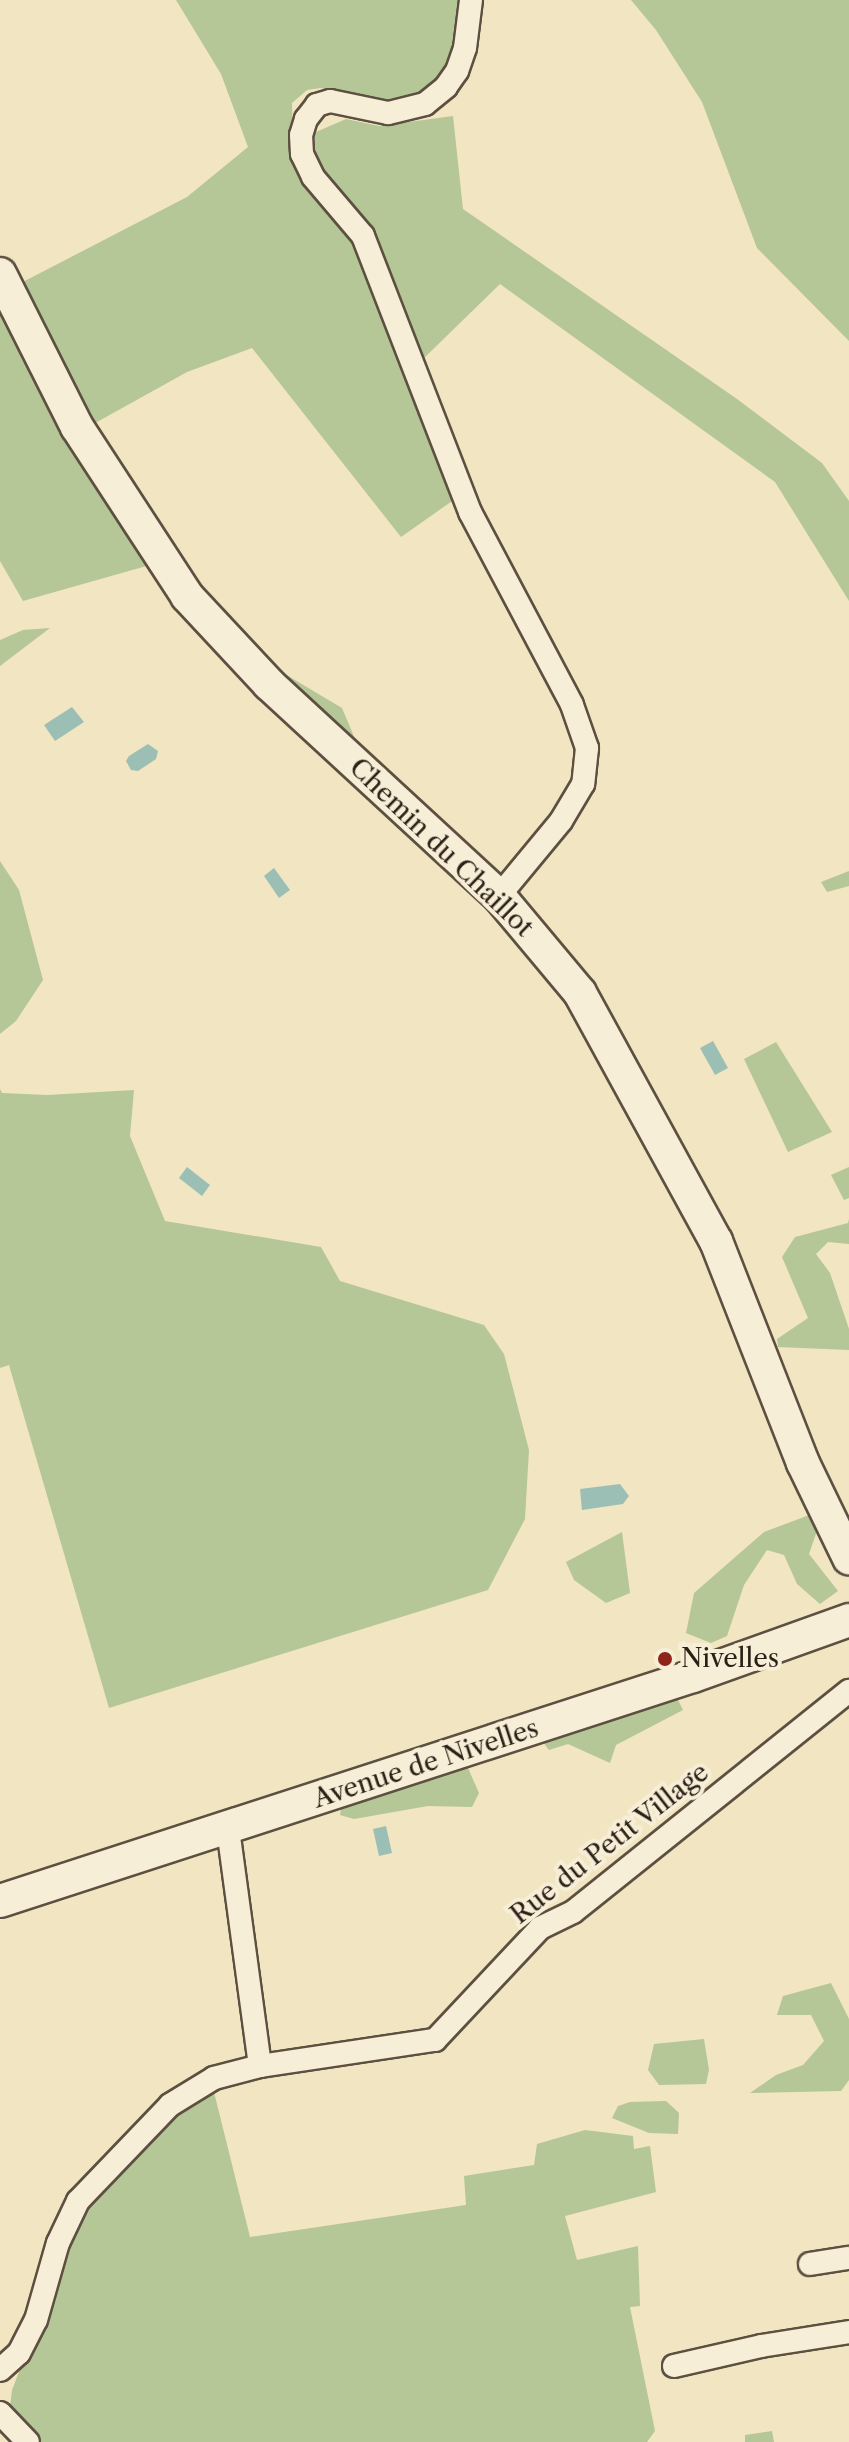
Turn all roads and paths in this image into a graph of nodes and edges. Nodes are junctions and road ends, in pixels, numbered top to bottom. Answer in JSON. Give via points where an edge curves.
{"nodes":[{"id":1,"x":471,"y":0,"type":"edge"},
{"id":2,"x":0,"y":274,"type":"edge"},
{"id":3,"x":499,"y":896,"type":"junction"},
{"id":4,"x":849,"y":1558,"type":"edge"},
{"id":5,"x":849,"y":1620,"type":"edge"},
{"id":6,"x":849,"y":1691,"type":"edge"},
{"id":7,"x":228,"y":1829,"type":"junction"},
{"id":8,"x":0,"y":1901,"type":"edge"},
{"id":9,"x":260,"y":2066,"type":"junction"},
{"id":10,"x":849,"y":2258,"type":"edge"},
{"id":11,"x":810,"y":2264,"type":"dead end"},
{"id":12,"x":849,"y":2332,"type":"edge"},
{"id":13,"x":674,"y":2366,"type":"dead end"},
{"id":14,"x":0,"y":2370,"type":"edge"},
{"id":15,"x":0,"y":2413,"type":"edge"},
{"id":16,"x":28,"y":2442,"type":"edge"}],
"edges":[{"from":1,"to":3,"type":"street","via":[[457,71],[425,104],[388,113],[330,101],[317,105],[301,135],[302,154],[313,177],[363,236],[470,512],[572,705],[587,748],[583,784],[561,821]]},
{"from":2,"to":3,"type":"street","name":"Chemin du Chaillot","via":[[77,427],[187,596],[269,684]]},
{"from":3,"to":4,"type":"street","name":"Chemin du Chaillot","via":[[580,993],[716,1241],[803,1463]]},
{"from":5,"to":7,"type":"street","name":"Avenue de Nivelles"},
{"from":6,"to":9,"type":"street","name":"Rue du Petit Village","via":[[573,1912],[540,1928],[435,2040]]},
{"from":7,"to":8,"type":"street","name":"Avenue de Nivelles"},
{"from":7,"to":9,"type":"street"},
{"from":9,"to":14,"type":"street","name":"Rue du Petit Village","via":[[214,2078],[170,2105],[78,2201],[58,2243],[36,2320],[19,2353]]},
{"from":10,"to":11,"type":"street"},
{"from":12,"to":13,"type":"street"},
{"from":15,"to":16,"type":"street"}]}
